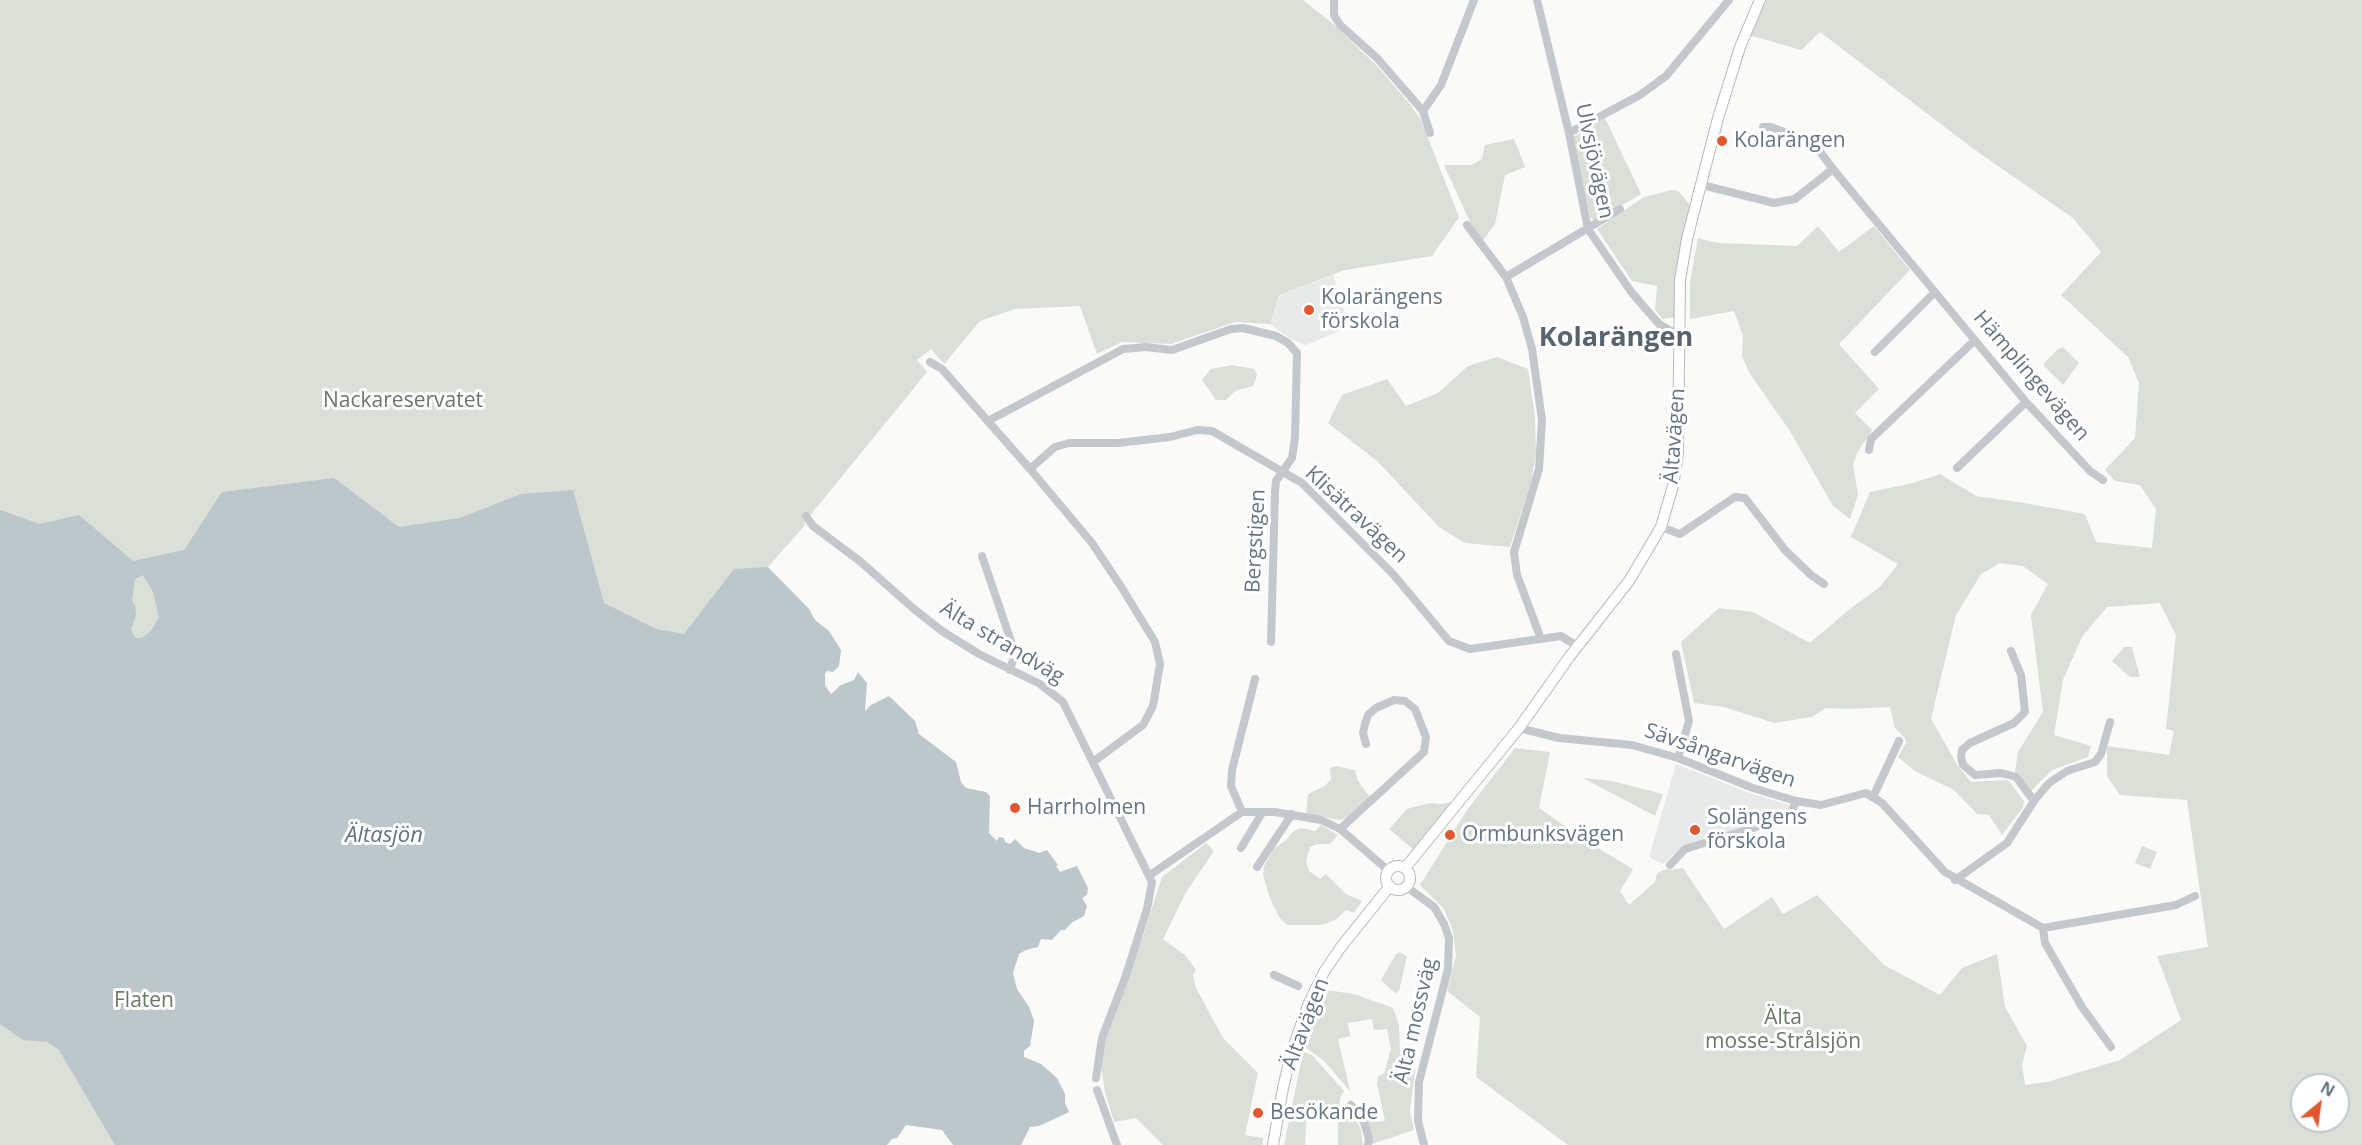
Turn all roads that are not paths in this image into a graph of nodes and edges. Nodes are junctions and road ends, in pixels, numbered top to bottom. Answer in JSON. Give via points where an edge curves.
{"nodes":[{"id":1,"x":1334,"y":0,"type":"edge"},
{"id":2,"x":1474,"y":0,"type":"edge"},
{"id":3,"x":1537,"y":0,"type":"edge"},
{"id":4,"x":1729,"y":0,"type":"edge"},
{"id":5,"x":1760,"y":0,"type":"edge"},
{"id":6,"x":1423,"y":111,"type":"junction"},
{"id":7,"x":1762,"y":127,"type":"dead end"},
{"id":8,"x":1569,"y":133,"type":"junction"},
{"id":9,"x":1430,"y":134,"type":"dead end"},
{"id":10,"x":1833,"y":169,"type":"junction"},
{"id":11,"x":1702,"y":185,"type":"junction"},
{"id":12,"x":1620,"y":209,"type":"dead end"},
{"id":13,"x":1467,"y":225,"type":"dead end"},
{"id":14,"x":1588,"y":229,"type":"junction"},
{"id":15,"x":1506,"y":277,"type":"junction"},
{"id":16,"x":1935,"y":292,"type":"junction"},
{"id":17,"x":1678,"y":335,"type":"junction"},
{"id":18,"x":1974,"y":341,"type":"junction"},
{"id":19,"x":1875,"y":352,"type":"dead end"},
{"id":20,"x":930,"y":362,"type":"dead end"},
{"id":21,"x":2026,"y":402,"type":"junction"},
{"id":22,"x":987,"y":421,"type":"junction"},
{"id":23,"x":1869,"y":450,"type":"dead end"},
{"id":24,"x":1957,"y":468,"type":"dead end"},
{"id":25,"x":1030,"y":469,"type":"junction"},
{"id":26,"x":1283,"y":473,"type":"junction"},
{"id":27,"x":2103,"y":480,"type":"dead end"},
{"id":28,"x":806,"y":516,"type":"dead end"},
{"id":29,"x":1662,"y":527,"type":"junction"},
{"id":30,"x":982,"y":556,"type":"dead end"},
{"id":31,"x":1824,"y":584,"type":"dead end"},
{"id":32,"x":1541,"y":639,"type":"junction"},
{"id":33,"x":1271,"y":642,"type":"dead end"},
{"id":34,"x":1577,"y":646,"type":"junction"},
{"id":35,"x":2011,"y":651,"type":"dead end"},
{"id":36,"x":1676,"y":654,"type":"dead end"},
{"id":37,"x":1010,"y":670,"type":"junction"},
{"id":38,"x":1256,"y":679,"type":"dead end"},
{"id":39,"x":2110,"y":722,"type":"dead end"},
{"id":40,"x":1519,"y":728,"type":"junction"},
{"id":41,"x":1899,"y":741,"type":"dead end"},
{"id":42,"x":1366,"y":744,"type":"dead end"},
{"id":43,"x":1678,"y":758,"type":"junction"},
{"id":44,"x":1093,"y":762,"type":"junction"},
{"id":45,"x":1873,"y":796,"type":"junction"},
{"id":46,"x":1796,"y":801,"type":"junction"},
{"id":47,"x":2034,"y":801,"type":"junction"},
{"id":48,"x":1242,"y":812,"type":"junction"},
{"id":49,"x":1262,"y":813,"type":"junction"},
{"id":50,"x":1292,"y":814,"type":"junction"},
{"id":51,"x":1340,"y":829,"type":"junction"},
{"id":52,"x":1241,"y":848,"type":"dead end"},
{"id":53,"x":1670,"y":865,"type":"dead end"},
{"id":54,"x":1257,"y":867,"type":"dead end"},
{"id":55,"x":1405,"y":868,"type":"junction"},
{"id":56,"x":1389,"y":871,"type":"junction"},
{"id":57,"x":1150,"y":875,"type":"junction"},
{"id":58,"x":1955,"y":880,"type":"junction"},
{"id":59,"x":1390,"y":886,"type":"junction"},
{"id":60,"x":1407,"y":886,"type":"junction"},
{"id":61,"x":2195,"y":896,"type":"dead end"},
{"id":62,"x":2043,"y":928,"type":"junction"},
{"id":63,"x":1274,"y":975,"type":"dead end"},
{"id":64,"x":1298,"y":986,"type":"dead end"},
{"id":65,"x":2111,"y":1047,"type":"dead end"},
{"id":66,"x":1096,"y":1078,"type":"dead end"},
{"id":67,"x":1097,"y":1090,"type":"dead end"},
{"id":68,"x":1351,"y":1105,"type":"dead end"},
{"id":69,"x":1117,"y":1145,"type":"edge"},
{"id":70,"x":1273,"y":1145,"type":"edge"},
{"id":71,"x":1368,"y":1145,"type":"edge"},
{"id":72,"x":1424,"y":1145,"type":"edge"}],
"edges":[{"from":1,"to":6,"type":"street","via":[[1334,15],[1340,25],[1377,58]]},
{"from":2,"to":6,"type":"street","via":[[1441,85]]},
{"from":3,"to":8,"type":"street","name":"Ulvsjövägen"},
{"from":4,"to":8,"type":"street","via":[[1666,76],[1640,95]]},
{"from":5,"to":11,"type":"main road","name":"Ältavägen","via":[[1737,57]]},
{"from":6,"to":9,"type":"street"},
{"from":7,"to":10,"type":"street","name":"Hämplingevägen","via":[[1800,138],[1818,149]]},
{"from":8,"to":14,"type":"street","name":"Ulvsjövägen"},
{"from":10,"to":11,"type":"street","via":[[1795,199],[1774,202]]},
{"from":10,"to":16,"type":"street","name":"Hämplingevägen"},
{"from":11,"to":17,"type":"main road","name":"Ältavägen","via":[[1680,280]]},
{"from":12,"to":14,"type":"street"},
{"from":13,"to":15,"type":"street"},
{"from":14,"to":15,"type":"street"},
{"from":14,"to":17,"type":"street","name":"Ulvsjövägen","via":[[1659,324]]},
{"from":15,"to":32,"type":"street","via":[[1528,332],[1542,420],[1539,469],[1514,552],[1517,575]]},
{"from":16,"to":18,"type":"street","name":"Hämplingevägen"},
{"from":16,"to":19,"type":"street"},
{"from":17,"to":29,"type":"main road","name":"Ältavägen","via":[[1678,453]]},
{"from":18,"to":21,"type":"street","name":"Hämplingevägen"},
{"from":18,"to":23,"type":"street","via":[[1871,439]]},
{"from":20,"to":22,"type":"street","via":[[942,369]]},
{"from":21,"to":24,"type":"street"},
{"from":21,"to":27,"type":"street","name":"Hämplingevägen"},
{"from":22,"to":25,"type":"street"},
{"from":22,"to":26,"type":"street","name":"Bergstigen","via":[[1123,349],[1172,350],[1231,329],[1257,330],[1276,336],[1297,353],[1295,437],[1292,458]]},
{"from":25,"to":26,"type":"street","name":"Klisätravägen","via":[[1055,447],[1069,443],[1118,443],[1170,437],[1197,429],[1212,431]]},
{"from":25,"to":44,"type":"street","via":[[1098,552],[1155,642],[1160,664],[1153,706],[1143,725]]},
{"from":26,"to":32,"type":"street","name":"Klisätravägen","via":[[1302,483],[1393,574],[1449,641],[1470,649]]},
{"from":26,"to":33,"type":"street","name":"Bergstigen","via":[[1276,481],[1275,491]]},
{"from":28,"to":37,"type":"street","name":"Älta strandväg","via":[[813,526],[942,631]]},
{"from":29,"to":31,"type":"street","via":[[1680,534],[1735,497],[1745,498],[1785,550]]},
{"from":29,"to":34,"type":"main road","name":"Ältavägen","via":[[1629,581]]},
{"from":30,"to":37,"type":"street","via":[[1015,653]]},
{"from":32,"to":34,"type":"street","name":"Klisätravägen","via":[[1561,636]]},
{"from":34,"to":40,"type":"main road","name":"Ältavägen"},
{"from":35,"to":47,"type":"street","via":[[2020,675],[2025,712],[2014,723],[1970,742],[1961,757],[1963,765],[1975,774],[2016,777]]},
{"from":36,"to":43,"type":"street","via":[[1689,721]]},
{"from":37,"to":44,"type":"street","name":"Älta strandväg","via":[[1040,684],[1063,702]]},
{"from":38,"to":48,"type":"street","via":[[1231,778],[1233,795]]},
{"from":39,"to":47,"type":"street","via":[[2095,762],[2067,771],[2049,783]]},
{"from":40,"to":43,"type":"street","name":"Sävsångarvägen","via":[[1558,738],[1632,745]]},
{"from":40,"to":55,"type":"main road","name":"Ältavägen"},
{"from":41,"to":45,"type":"street"},
{"from":42,"to":51,"type":"street","via":[[1363,733],[1368,715],[1394,700],[1405,701],[1415,709],[1426,737],[1424,752],[1418,759]]},
{"from":43,"to":46,"type":"street","name":"Sävsångarvägen"},
{"from":44,"to":57,"type":"street","name":"Älta strandväg"},
{"from":45,"to":46,"type":"street","name":"Sävsångarvägen","via":[[1866,793],[1821,805]]},
{"from":45,"to":58,"type":"street"},
{"from":46,"to":53,"type":"street","via":[[1790,815],[1685,849]]},
{"from":47,"to":58,"type":"street","via":[[2007,843]]},
{"from":48,"to":49,"type":"street"},
{"from":48,"to":57,"type":"street"},
{"from":49,"to":50,"type":"street"},
{"from":49,"to":52,"type":"street"},
{"from":50,"to":51,"type":"street"},
{"from":50,"to":54,"type":"street"},
{"from":51,"to":56,"type":"street"},
{"from":55,"to":56,"type":"main road","via":[[1396,866]]},
{"from":55,"to":60,"type":"main road","via":[[1410,875]]},
{"from":56,"to":59,"type":"main road","via":[[1386,878]]},
{"from":57,"to":66,"type":"street","via":[[1150,897],[1106,1027]]},
{"from":58,"to":62,"type":"street"},
{"from":59,"to":60,"type":"main road","via":[[1400,890]]},
{"from":59,"to":70,"type":"main road","name":"Ältavägen","via":[[1341,947],[1309,1003],[1284,1082]]},
{"from":60,"to":72,"type":"street","name":"Älta mossväg","via":[[1434,907],[1449,939],[1448,969],[1419,1082],[1418,1121]]},
{"from":61,"to":62,"type":"street","via":[[2176,905]]},
{"from":62,"to":65,"type":"street","via":[[2045,943],[2082,1007]]},
{"from":63,"to":64,"type":"street"},
{"from":67,"to":69,"type":"street"},
{"from":68,"to":71,"type":"street","via":[[1364,1122]]}]}
